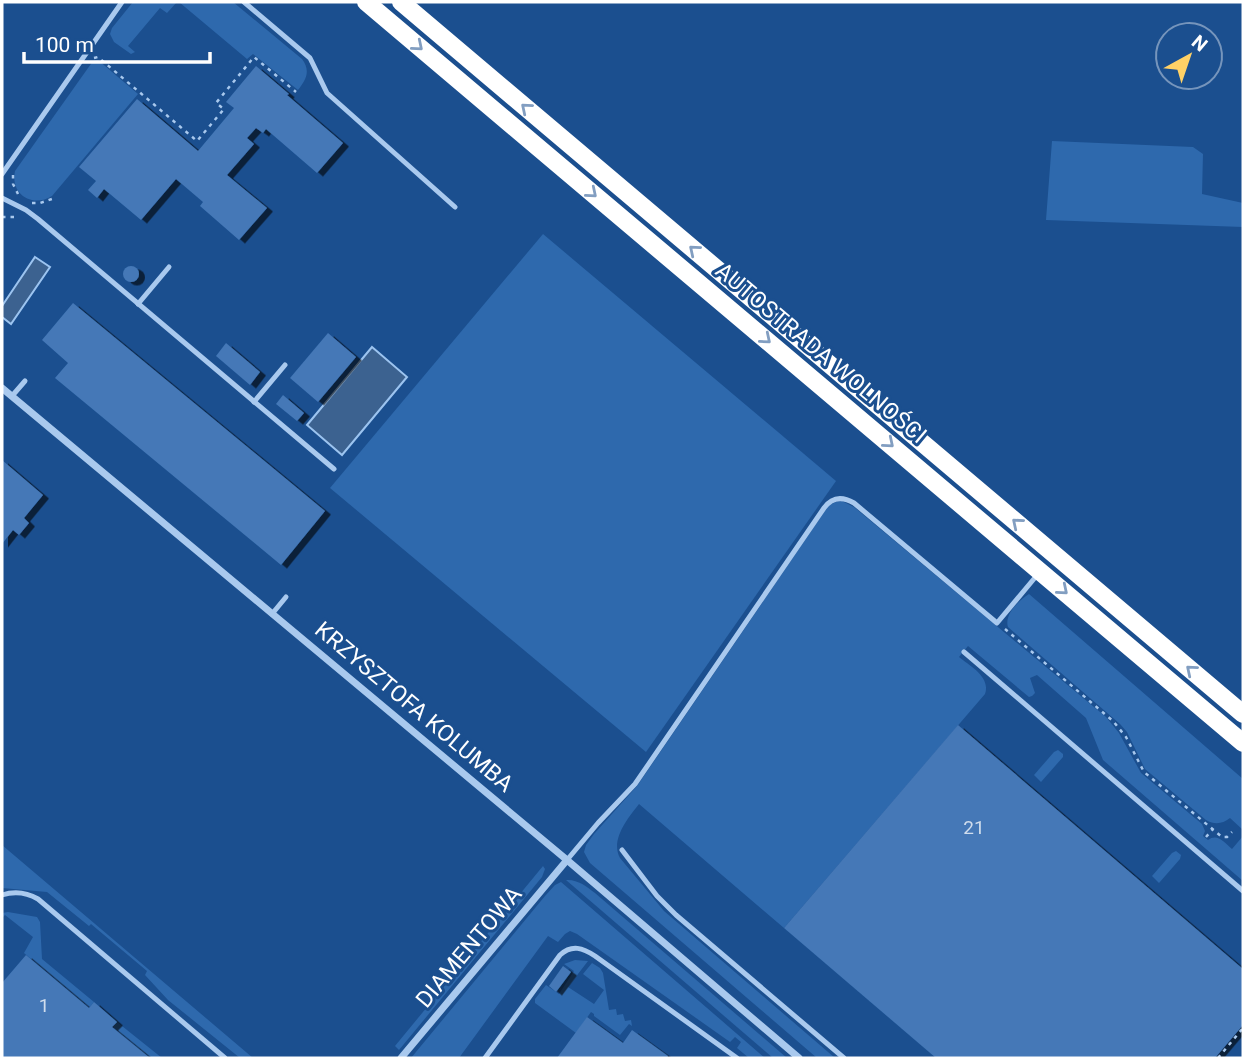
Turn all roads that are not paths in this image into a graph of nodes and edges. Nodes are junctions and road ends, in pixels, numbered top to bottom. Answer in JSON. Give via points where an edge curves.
{"nodes":[{"id":1,"x":122,"y":2,"type":"edge"},
{"id":2,"x":244,"y":2,"type":"edge"},
{"id":3,"x":366,"y":2,"type":"edge"},
{"id":4,"x":401,"y":2,"type":"edge"},
{"id":5,"x":2,"y":174,"type":"edge"},
{"id":6,"x":2,"y":198,"type":"edge"},
{"id":7,"x":455,"y":207,"type":"dead end"},
{"id":8,"x":169,"y":267,"type":"dead end"},
{"id":9,"x":138,"y":304,"type":"junction"},
{"id":10,"x":285,"y":365,"type":"dead end"},
{"id":11,"x":25,"y":380,"type":"dead end"},
{"id":12,"x":2,"y":388,"type":"edge"},
{"id":13,"x":12,"y":396,"type":"junction"},
{"id":14,"x":254,"y":402,"type":"junction"},
{"id":15,"x":334,"y":469,"type":"dead end"},
{"id":16,"x":1040,"y":571,"type":"junction"},
{"id":17,"x":286,"y":597,"type":"dead end"},
{"id":18,"x":272,"y":614,"type":"junction"},
{"id":19,"x":964,"y":652,"type":"dead end"},
{"id":20,"x":1243,"y":714,"type":"edge"},
{"id":21,"x":1243,"y":743,"type":"edge"},
{"id":22,"x":622,"y":850,"type":"dead end"},
{"id":23,"x":567,"y":860,"type":"junction"},
{"id":24,"x":1243,"y":891,"type":"edge"},
{"id":25,"x":2,"y":895,"type":"edge"},
{"id":26,"x":225,"y":1058,"type":"edge"},
{"id":27,"x":401,"y":1058,"type":"edge"},
{"id":28,"x":485,"y":1058,"type":"edge"},
{"id":29,"x":737,"y":1058,"type":"edge"},
{"id":30,"x":799,"y":1058,"type":"edge"},
{"id":31,"x":844,"y":1058,"type":"edge"}],
"edges":[{"from":1,"to":5,"type":"lane"},
{"from":2,"to":7,"type":"lane","via":[[310,58],[327,93]]},
{"from":3,"to":16,"type":"highway","name":"AUTOSTRADA WOLNOŚCI","one_way":true},
{"from":20,"to":4,"type":"highway","name":"AUTOSTRADA WOLNOŚCI","one_way":true},
{"from":6,"to":9,"type":"lane","via":[[38,219]]},
{"from":8,"to":9,"type":"lane"},
{"from":9,"to":14,"type":"lane"},
{"from":10,"to":14,"type":"lane"},
{"from":11,"to":13,"type":"lane"},
{"from":12,"to":13,"type":"street","name":"KRZYSZTOFA KOLUMBA"},
{"from":13,"to":18,"type":"street","name":"KRZYSZTOFA KOLUMBA"},
{"from":14,"to":15,"type":"lane"},
{"from":16,"to":21,"type":"highway","name":"AUTOSTRADA WOLNOŚCI","one_way":true},
{"from":16,"to":23,"type":"lane","via":[[997,622],[853,503],[843,498],[832,500],[635,784]]},
{"from":17,"to":18,"type":"lane"},
{"from":18,"to":23,"type":"street","name":"KRZYSZTOFA KOLUMBA"},
{"from":19,"to":24,"type":"lane"},
{"from":22,"to":31,"type":"lane","via":[[677,915]]},
{"from":23,"to":27,"type":"street","name":"DIAMENTOWA"},
{"from":23,"to":30,"type":"street","name":"KRZYSZTOFA KOLUMBA"},
{"from":25,"to":26,"type":"lane","via":[[13,892],[38,899]]},
{"from":28,"to":29,"type":"lane","via":[[560,955],[574,948],[596,956]]}]}
